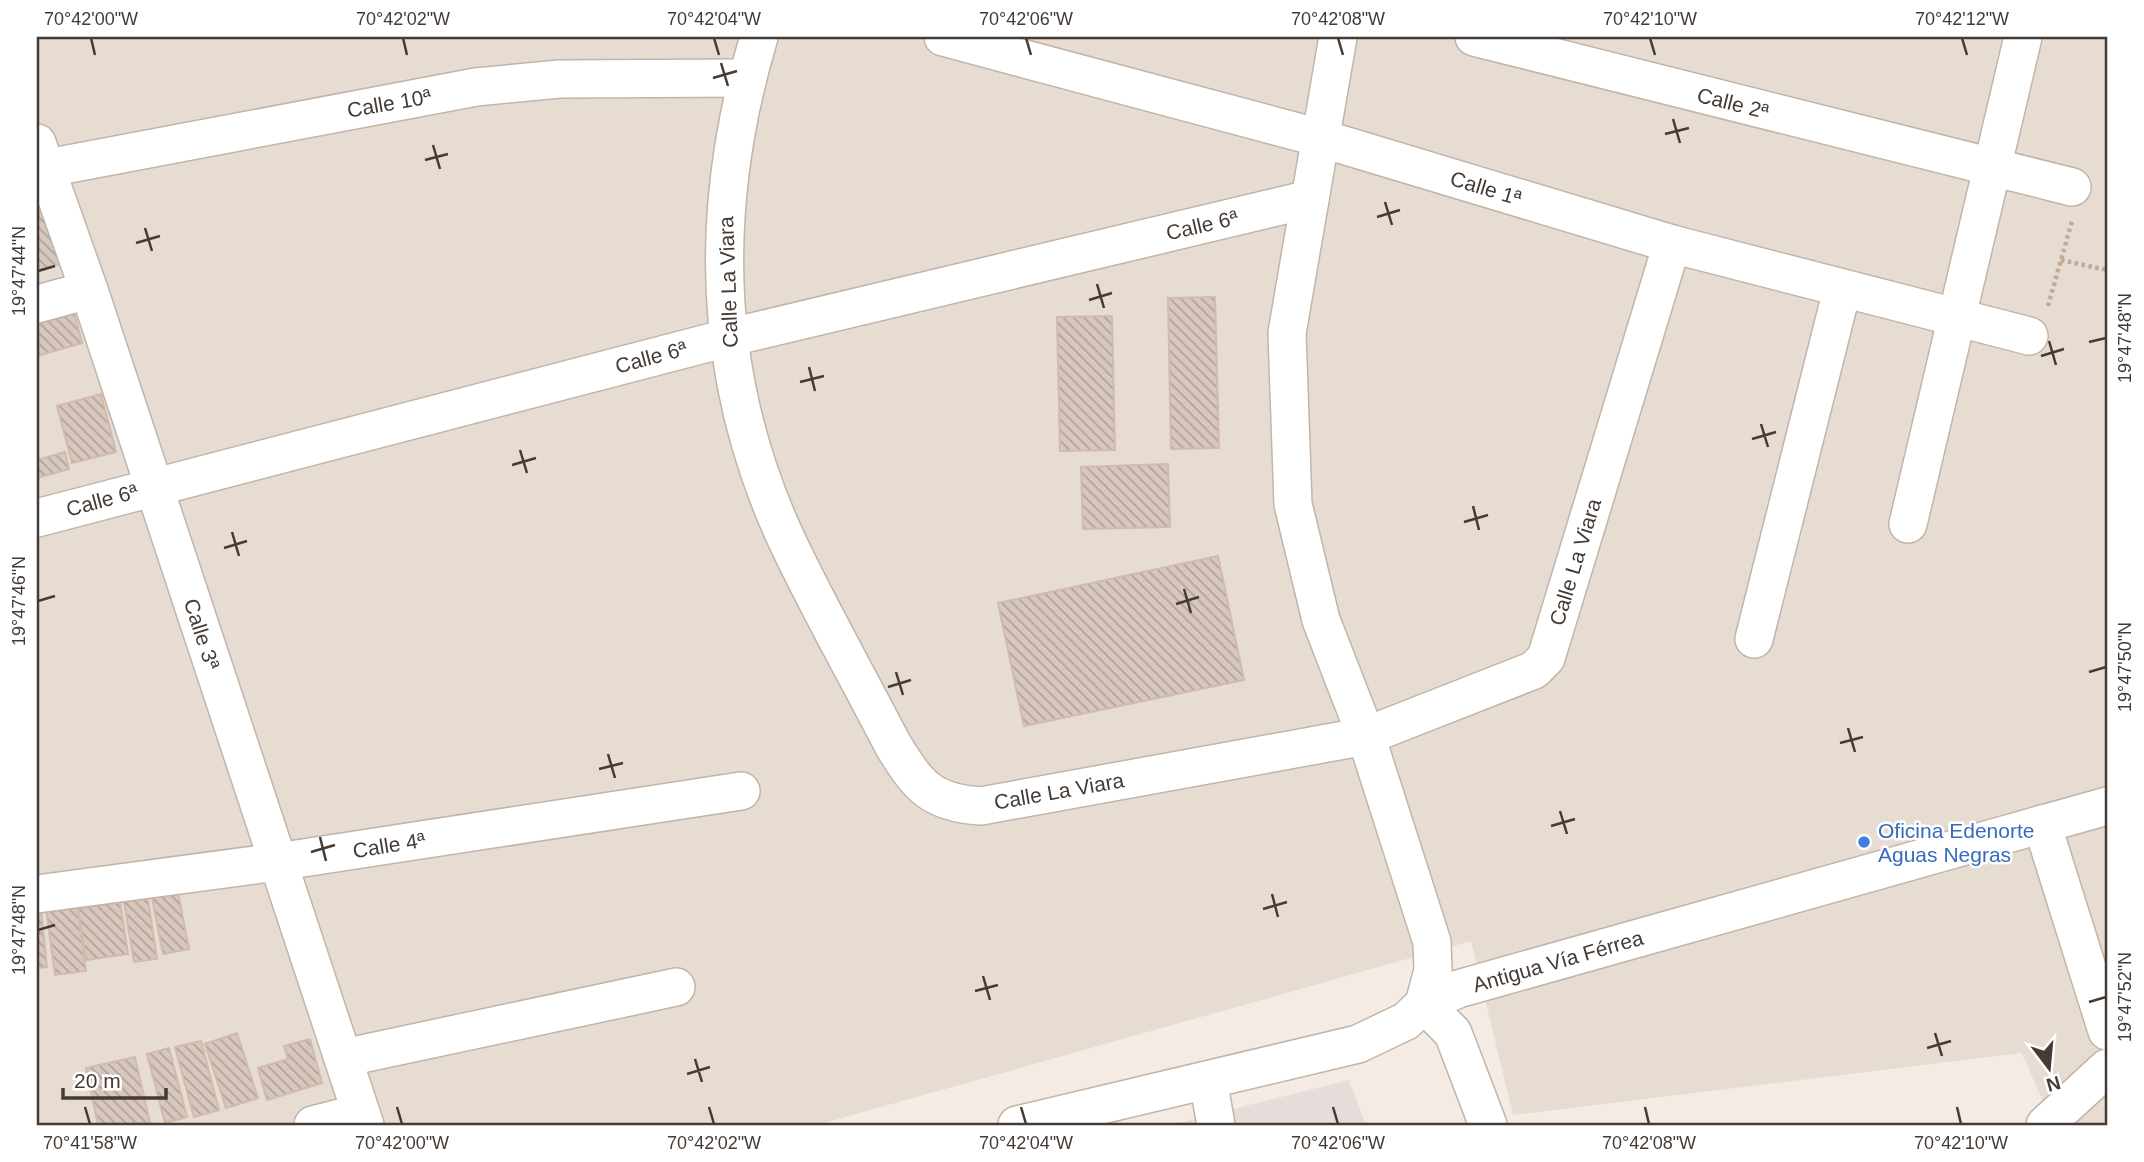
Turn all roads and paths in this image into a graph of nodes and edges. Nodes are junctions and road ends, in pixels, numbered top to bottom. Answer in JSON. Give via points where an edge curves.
{"nodes":[{"id":1,"x":759,"y":37,"type":"edge"},
{"id":2,"x":943,"y":37,"type":"edge"},
{"id":3,"x":1338,"y":37,"type":"edge"},
{"id":4,"x":1474,"y":37,"type":"edge"},
{"id":5,"x":2023,"y":37,"type":"edge"},
{"id":6,"x":747,"y":78,"type":"junction"},
{"id":7,"x":1320,"y":138,"type":"junction"},
{"id":8,"x":40,"y":161,"type":"edge"},
{"id":9,"x":1992,"y":169,"type":"junction"},
{"id":10,"x":2072,"y":187,"type":"joint"},
{"id":11,"x":1310,"y":199,"type":"junction"},
{"id":12,"x":1672,"y":244,"type":"junction"},
{"id":13,"x":2061,"y":260,"type":"junction"},
{"id":14,"x":2107,"y":270,"type":"edge"},
{"id":15,"x":89,"y":290,"type":"junction"},
{"id":16,"x":1842,"y":290,"type":"junction"},
{"id":17,"x":37,"y":304,"type":"edge"},
{"id":18,"x":1956,"y":320,"type":"junction"},
{"id":19,"x":2029,"y":336,"type":"joint"},
{"id":20,"x":727,"y":338,"type":"junction"},
{"id":21,"x":153,"y":486,"type":"junction"},
{"id":22,"x":37,"y":518,"type":"edge"},
{"id":23,"x":1908,"y":524,"type":"dead end"},
{"id":24,"x":1754,"y":639,"type":"dead end"},
{"id":25,"x":1366,"y":736,"type":"junction"},
{"id":26,"x":741,"y":791,"type":"dead end"},
{"id":27,"x":2107,"y":806,"type":"edge"},
{"id":28,"x":2042,"y":824,"type":"junction"},
{"id":29,"x":277,"y":862,"type":"junction"},
{"id":30,"x":37,"y":894,"type":"edge"},
{"id":31,"x":676,"y":987,"type":"dead end"},
{"id":32,"x":1424,"y":1004,"type":"junction"},
{"id":33,"x":2107,"y":1031,"type":"edge"},
{"id":34,"x":342,"y":1058,"type":"junction"},
{"id":35,"x":2107,"y":1068,"type":"edge"},
{"id":36,"x":1208,"y":1080,"type":"junction"},
{"id":37,"x":363,"y":1119,"type":"edge"},
{"id":38,"x":313,"y":1125,"type":"edge"},
{"id":39,"x":1017,"y":1125,"type":"edge"},
{"id":40,"x":1216,"y":1125,"type":"edge"},
{"id":41,"x":1488,"y":1125,"type":"edge"},
{"id":42,"x":2045,"y":1125,"type":"edge"}],
"edges":[{"from":1,"to":6,"type":"street","name":"Calle La Viara"},
{"from":2,"to":7,"type":"street","name":"Calle 1ª"},
{"from":3,"to":7,"type":"street"},
{"from":4,"to":9,"type":"street","name":"Calle 2ª"},
{"from":5,"to":9,"type":"street"},
{"from":6,"to":8,"type":"street","name":"Calle 10ª","via":[[560,79],[476,87]]},
{"from":6,"to":20,"type":"street","name":"Calle La Viara","via":[[726,188]]},
{"from":7,"to":11,"type":"street"},
{"from":7,"to":12,"type":"street","name":"Calle 1ª"},
{"from":8,"to":15,"type":"street","name":"Calle 3ª"},
{"from":9,"to":10,"type":"street","name":"Calle 2ª"},
{"from":9,"to":18,"type":"street"},
{"from":10,"to":13,"type":"path","via":[[2077,202]]},
{"from":11,"to":20,"type":"street","name":"Calle 6ª"},
{"from":11,"to":25,"type":"street","via":[[1287,333],[1293,504],[1321,620]]},
{"from":12,"to":16,"type":"street","name":"Calle 1ª"},
{"from":12,"to":25,"type":"street","name":"Calle La Viara","via":[[1546,658],[1534,670]]},
{"from":13,"to":14,"type":"path"},
{"from":13,"to":19,"type":"path","via":[[2041,329]]},
{"from":15,"to":17,"type":"street"},
{"from":15,"to":21,"type":"street","name":"Calle 3ª"},
{"from":16,"to":18,"type":"street","name":"Calle 1ª"},
{"from":16,"to":24,"type":"street"},
{"from":18,"to":19,"type":"street","name":"Calle 1ª"},
{"from":18,"to":23,"type":"street"},
{"from":20,"to":21,"type":"street","name":"Calle 6ª"},
{"from":20,"to":25,"type":"street","name":"Calle La Viara","via":[[748,436],[789,546],[893,745],[929,794],[954,804],[981,806]]},
{"from":21,"to":22,"type":"street","name":"Calle 6ª"},
{"from":21,"to":29,"type":"street","name":"Calle 3ª"},
{"from":25,"to":32,"type":"street","via":[[1432,942],[1433,970]]},
{"from":26,"to":29,"type":"street","name":"Calle 4ª"},
{"from":27,"to":28,"type":"street","name":"Antigua Vía Férrea"},
{"from":28,"to":32,"type":"street","name":"Antigua Vía Férrea","via":[[1458,989]]},
{"from":28,"to":33,"type":"street"},
{"from":29,"to":30,"type":"street","name":"Calle 4ª"},
{"from":29,"to":34,"type":"street","name":"Calle 3ª"},
{"from":31,"to":34,"type":"street"},
{"from":32,"to":36,"type":"street","name":"Antigua Vía Férrea","via":[[1406,1021],[1358,1044]]},
{"from":32,"to":41,"type":"street","via":[[1453,1033]]},
{"from":34,"to":37,"type":"street","name":"Calle 3ª"},
{"from":35,"to":42,"type":"street"},
{"from":36,"to":39,"type":"street","name":"Antigua Vía Férrea"},
{"from":36,"to":40,"type":"street"},
{"from":37,"to":38,"type":"street"}]}
